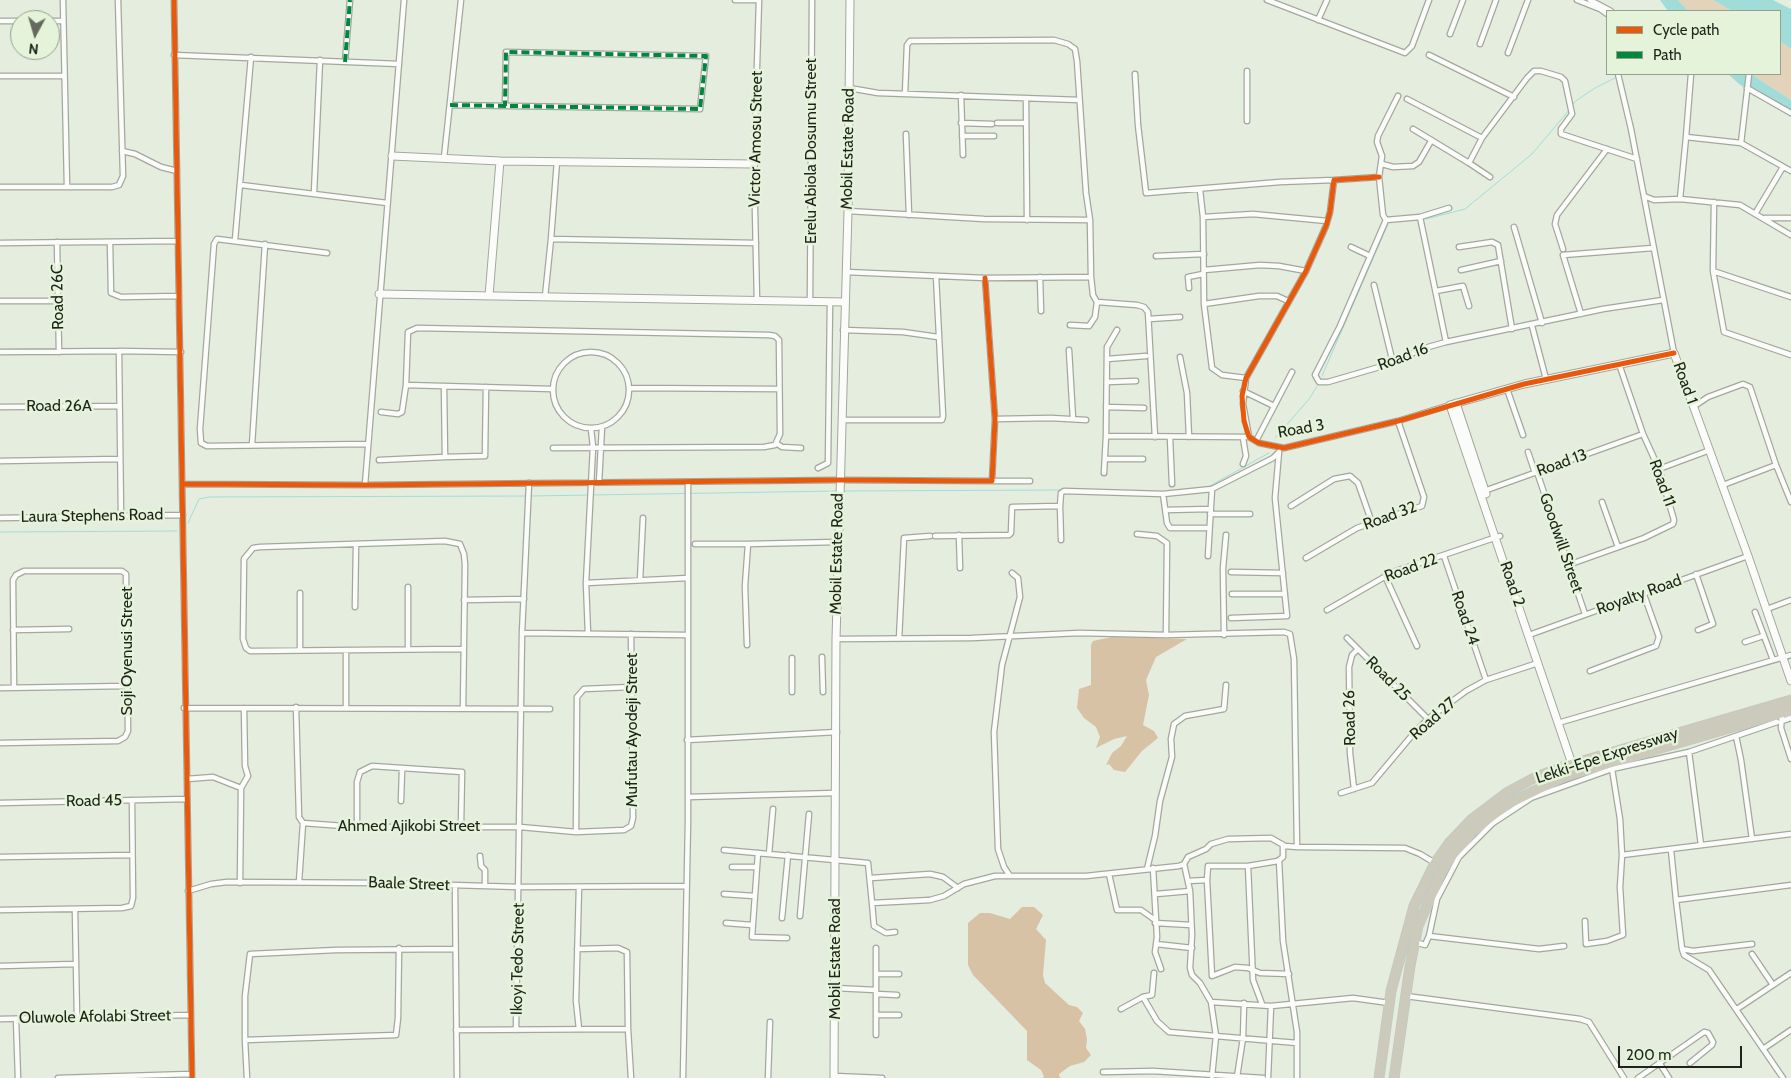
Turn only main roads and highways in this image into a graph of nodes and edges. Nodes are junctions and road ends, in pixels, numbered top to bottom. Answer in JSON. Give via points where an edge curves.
{"nodes":[{"id":1,"x":1791,"y":700,"type":"edge"},
{"id":2,"x":1781,"y":716,"type":"edge"},
{"id":3,"x":1400,"y":952,"type":"junction"},
{"id":4,"x":1412,"y":954,"type":"junction"},
{"id":5,"x":1379,"y":1078,"type":"edge"},
{"id":6,"x":1394,"y":1078,"type":"edge"}],
"edges":[{"from":1,"to":3,"type":"highway","name":"Lekki-Epe Expressway","via":[[1574,763],[1534,778],[1495,800],[1460,831],[1435,863],[1414,906]]},
{"from":2,"to":4,"type":"highway","name":"Lekki-Epe Expressway","via":[[1565,776],[1506,805],[1472,832],[1450,858],[1424,907]]},
{"from":3,"to":4,"type":"highway"},
{"from":3,"to":5,"type":"highway","name":"Lekki-Epe Expressway"},
{"from":4,"to":6,"type":"highway","name":"Lekki-Epe Expressway"}]}
